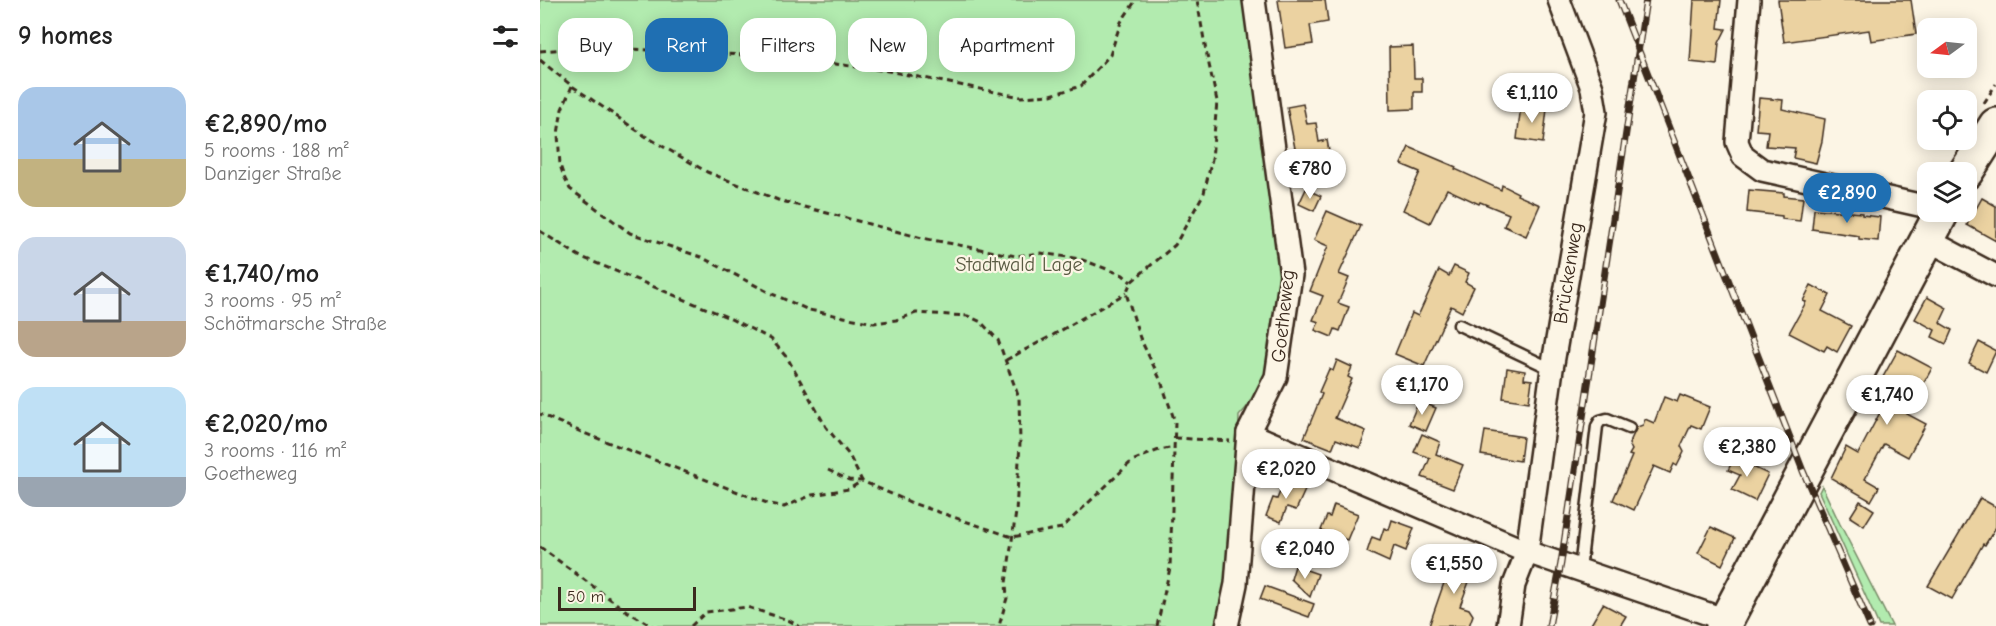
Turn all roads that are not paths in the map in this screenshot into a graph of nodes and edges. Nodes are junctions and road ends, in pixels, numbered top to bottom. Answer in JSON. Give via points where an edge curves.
{"nodes":[{"id":1,"x":1254,"y":0,"type":"edge"},
{"id":2,"x":1559,"y":0,"type":"edge"},
{"id":3,"x":1749,"y":0,"type":"edge"},
{"id":4,"x":1993,"y":134,"type":"edge"},
{"id":5,"x":1973,"y":162,"type":"edge"},
{"id":6,"x":1917,"y":205,"type":"edge"},
{"id":7,"x":1934,"y":225,"type":"edge"},
{"id":8,"x":1996,"y":276,"type":"edge"},
{"id":9,"x":1459,"y":325,"type":"dead end"},
{"id":10,"x":1552,"y":369,"type":"junction"},
{"id":11,"x":1629,"y":428,"type":"dead end"},
{"id":12,"x":1248,"y":434,"type":"junction"},
{"id":13,"x":1527,"y":552,"type":"junction"},
{"id":14,"x":1580,"y":569,"type":"junction"},
{"id":15,"x":1728,"y":624,"type":"edge"},
{"id":16,"x":1227,"y":626,"type":"edge"},
{"id":17,"x":1508,"y":626,"type":"edge"}],
"edges":[{"from":1,"to":12,"type":"street","name":"Goetheweg","via":[[1291,275],[1276,377]]},
{"from":2,"to":10,"type":"street","name":"Brückenweg","via":[[1592,88],[1596,112]]},
{"from":3,"to":6,"type":"street","via":[[1737,142],[1743,156],[1762,170]]},
{"from":4,"to":5,"type":"main road"},
{"from":7,"to":8,"type":"street"},
{"from":7,"to":15,"type":"main road"},
{"from":9,"to":10,"type":"lane"},
{"from":10,"to":13,"type":"street","name":"Brückenweg"},
{"from":11,"to":14,"type":"lane","via":[[1607,419],[1597,426]]},
{"from":12,"to":13,"type":"street"},
{"from":12,"to":16,"type":"street","name":"Goetheweg","via":[[1236,584]]},
{"from":13,"to":14,"type":"street"},
{"from":13,"to":17,"type":"street","name":"Brückenweg","via":[[1514,585]]},
{"from":14,"to":15,"type":"street"}]}
